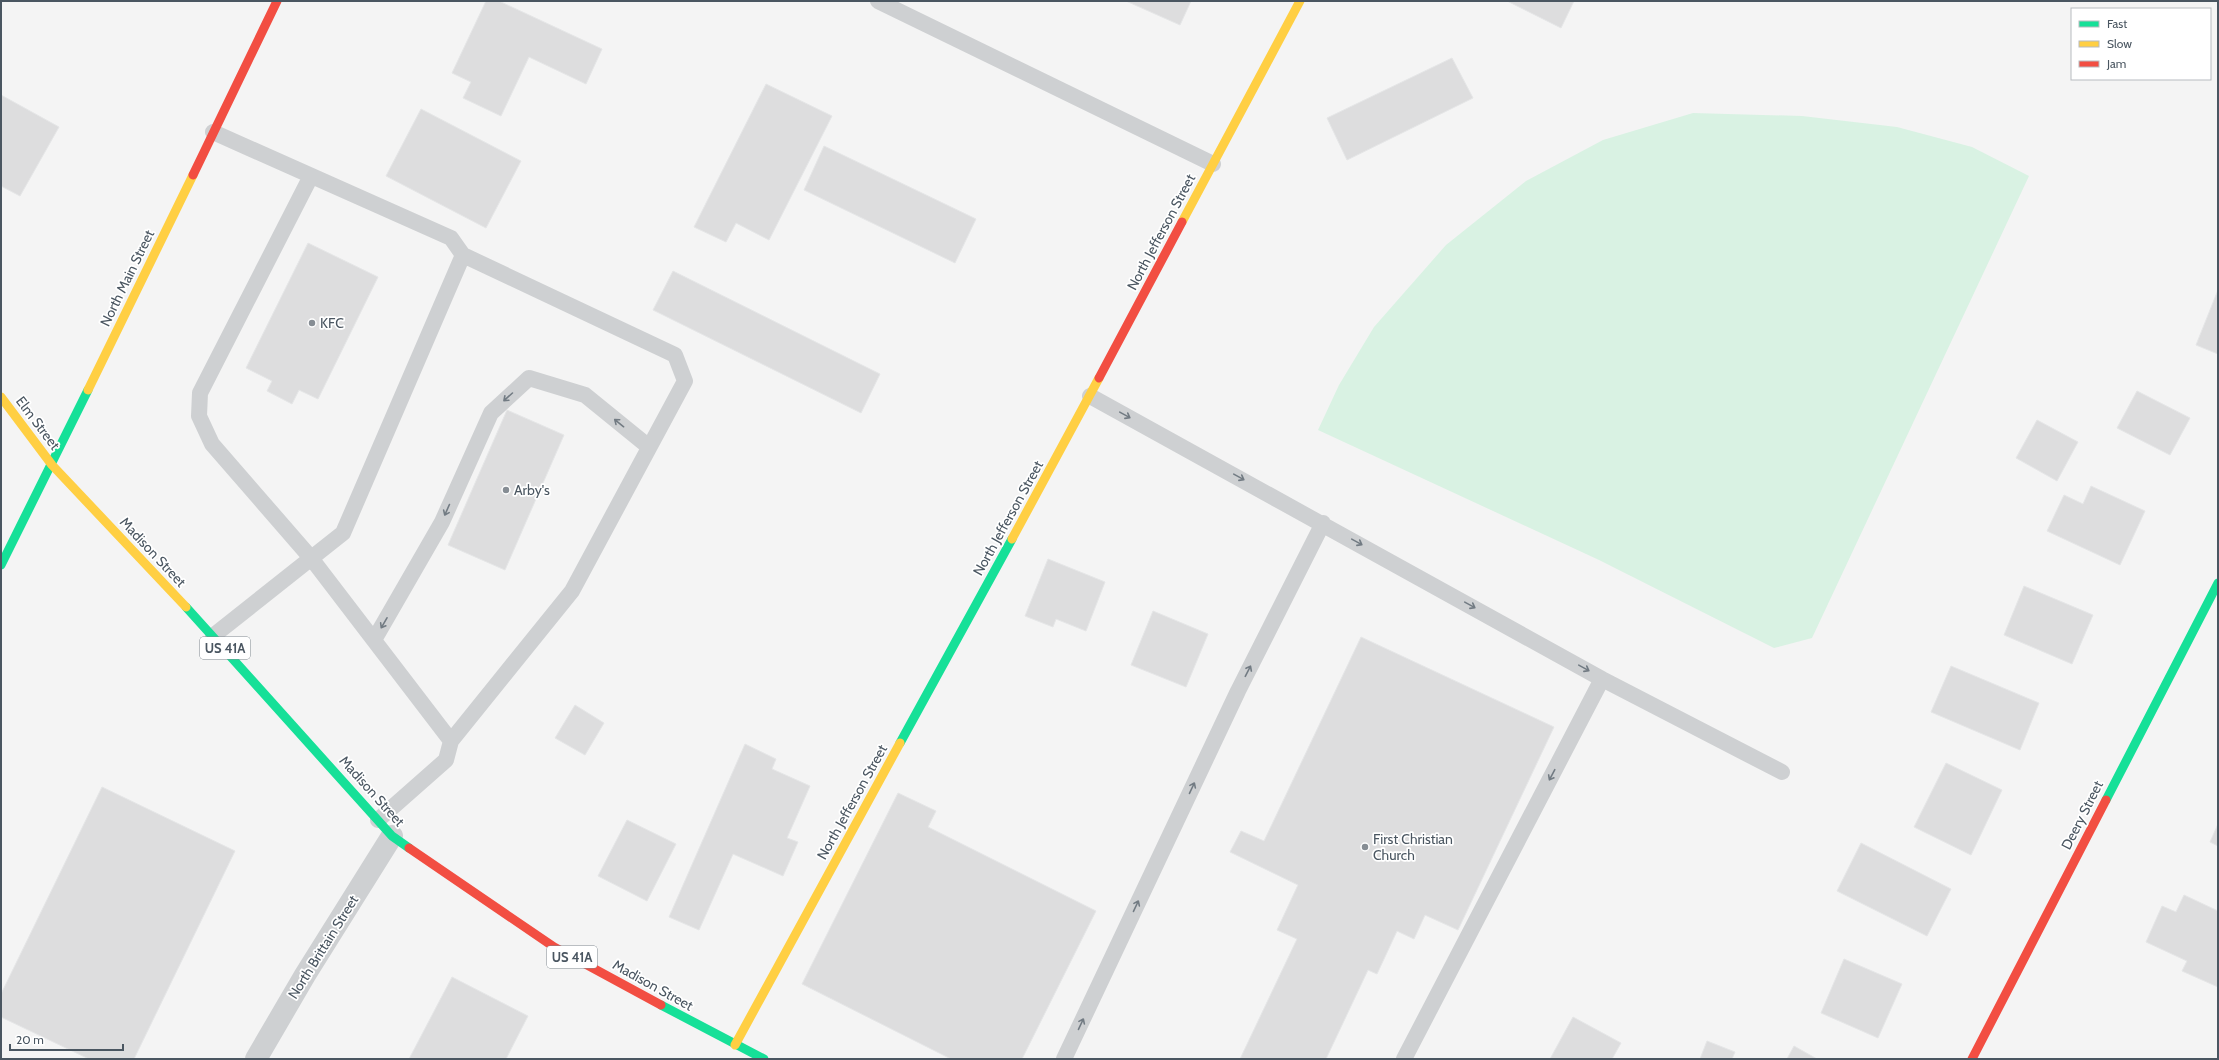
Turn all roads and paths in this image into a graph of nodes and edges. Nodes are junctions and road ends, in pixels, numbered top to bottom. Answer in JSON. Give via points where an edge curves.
{"nodes":[{"id":1,"x":277,"y":1,"type":"edge"},
{"id":2,"x":878,"y":1,"type":"edge"},
{"id":3,"x":1300,"y":1,"type":"edge"},
{"id":4,"x":214,"y":132,"type":"junction"},
{"id":5,"x":1213,"y":164,"type":"junction"},
{"id":6,"x":310,"y":176,"type":"junction"},
{"id":7,"x":463,"y":255,"type":"junction"},
{"id":8,"x":1090,"y":396,"type":"junction"},
{"id":9,"x":1,"y":397,"type":"edge"},
{"id":10,"x":649,"y":448,"type":"junction"},
{"id":11,"x":52,"y":465,"type":"junction"},
{"id":12,"x":1323,"y":524,"type":"junction"},
{"id":13,"x":312,"y":558,"type":"junction"},
{"id":14,"x":1,"y":565,"type":"edge"},
{"id":15,"x":2218,"y":583,"type":"edge"},
{"id":16,"x":213,"y":636,"type":"junction"},
{"id":17,"x":374,"y":640,"type":"junction"},
{"id":18,"x":1602,"y":679,"type":"junction"},
{"id":19,"x":451,"y":741,"type":"junction"},
{"id":20,"x":1782,"y":772,"type":"dead end"},
{"id":21,"x":378,"y":820,"type":"junction"},
{"id":22,"x":392,"y":836,"type":"junction"},
{"id":23,"x":735,"y":1045,"type":"junction"},
{"id":24,"x":256,"y":1059,"type":"edge"},
{"id":25,"x":764,"y":1059,"type":"edge"},
{"id":26,"x":1064,"y":1059,"type":"edge"},
{"id":27,"x":1404,"y":1059,"type":"edge"},
{"id":28,"x":1972,"y":1059,"type":"edge"}],
"edges":[{"from":1,"to":4,"type":"street","name":"North Main Street"},
{"from":2,"to":5,"type":"lane"},
{"from":3,"to":5,"type":"street","name":"North Jefferson Street"},
{"from":4,"to":6,"type":"lane"},
{"from":4,"to":11,"type":"street","name":"North Main Street"},
{"from":5,"to":8,"type":"street","name":"North Jefferson Street"},
{"from":6,"to":7,"type":"lane","via":[[451,238]]},
{"from":6,"to":13,"type":"lane","via":[[200,393],[199,416],[212,444]]},
{"from":7,"to":10,"type":"lane","via":[[675,355],[685,381]]},
{"from":7,"to":13,"type":"lane","via":[[342,533]]},
{"from":8,"to":12,"type":"lane","one_way":true},
{"from":8,"to":23,"type":"street","name":"North Jefferson Street"},
{"from":9,"to":11,"type":"street","name":"Elm Street","number":"US 41A"},
{"from":10,"to":17,"type":"lane","one_way":true,"via":[[585,395],[529,378],[491,413],[442,522]]},
{"from":10,"to":19,"type":"lane","via":[[572,591]]},
{"from":11,"to":14,"type":"street","name":"North Main Street"},
{"from":11,"to":16,"type":"street","name":"Madison Street","number":"US 41A"},
{"from":12,"to":18,"type":"lane","one_way":true},
{"from":26,"to":12,"type":"lane","one_way":true,"via":[[1238,691]]},
{"from":13,"to":16,"type":"lane"},
{"from":13,"to":17,"type":"lane"},
{"from":15,"to":28,"type":"street","name":"Deery Street"},
{"from":16,"to":21,"type":"street","name":"Madison Street","number":"US 41A"},
{"from":17,"to":19,"type":"lane"},
{"from":18,"to":20,"type":"lane"},
{"from":18,"to":27,"type":"lane","one_way":true},
{"from":19,"to":21,"type":"lane","via":[[446,760]]},
{"from":21,"to":22,"type":"street","name":"Madison Street","number":"US 41A"},
{"from":22,"to":23,"type":"street","name":"Madison Street","number":"US 41A","via":[[554,947]]},
{"from":22,"to":24,"type":"street","name":"North Brittain Street"},
{"from":23,"to":25,"type":"street","name":"Madison Street","number":"US 41A"}]}
